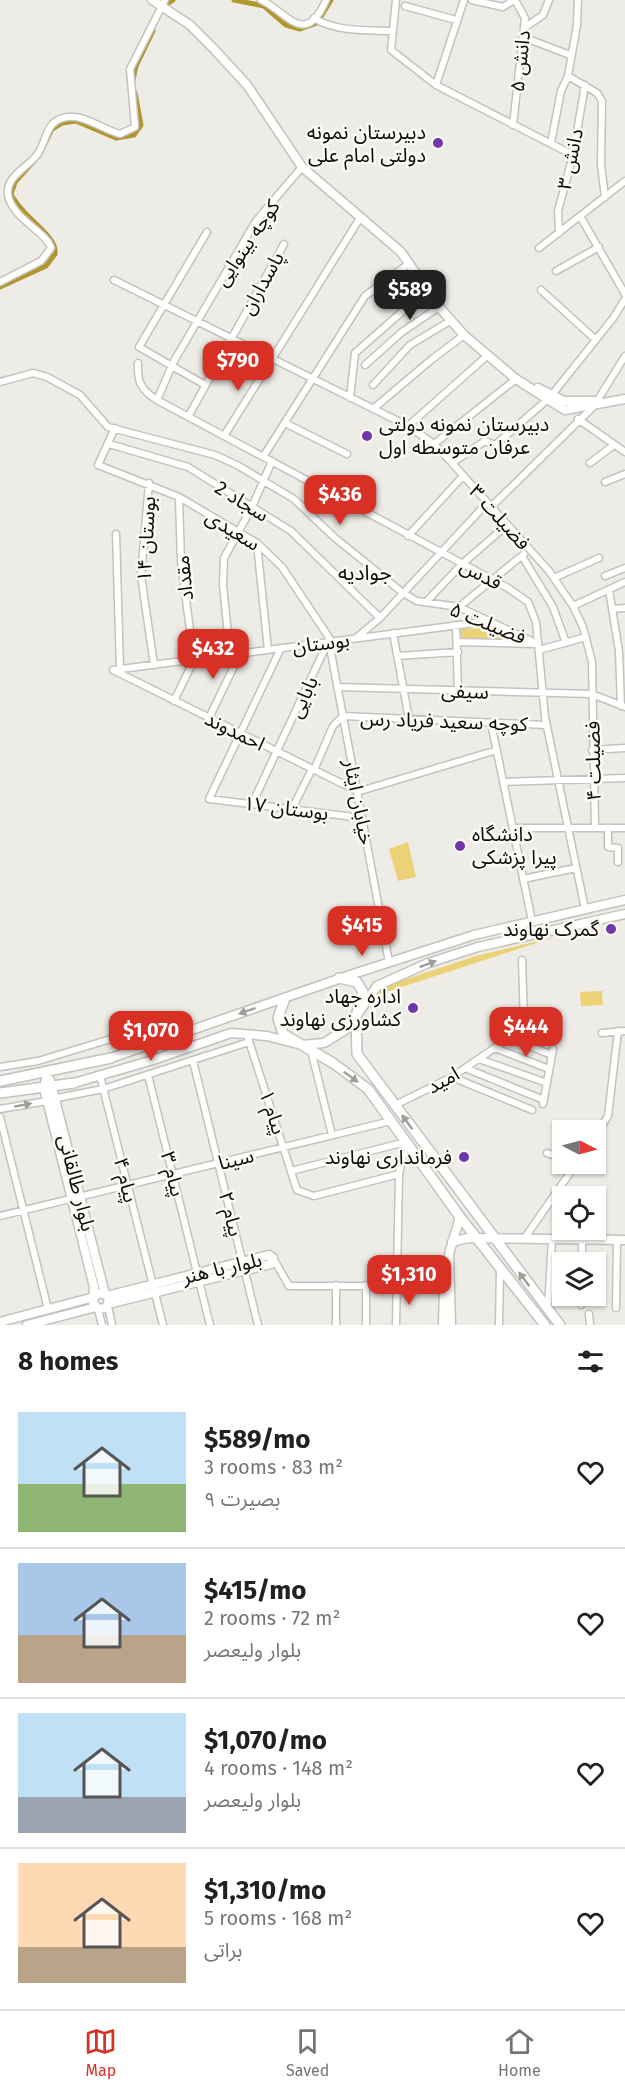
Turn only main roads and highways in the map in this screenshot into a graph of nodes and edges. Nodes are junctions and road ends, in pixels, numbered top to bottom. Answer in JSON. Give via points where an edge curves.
{"nodes":[{"id":1,"x":152,"y":0,"type":"edge"},
{"id":2,"x":163,"y":3,"type":"edge"},
{"id":3,"x":488,"y":355,"type":"junction"},
{"id":4,"x":625,"y":394,"type":"edge"},
{"id":5,"x":549,"y":398,"type":"junction"},
{"id":6,"x":625,"y":399,"type":"edge"},
{"id":7,"x":595,"y":403,"type":"junction"},
{"id":8,"x":625,"y":900,"type":"edge"},
{"id":9,"x":625,"y":914,"type":"edge"},
{"id":10,"x":474,"y":935,"type":"junction"},
{"id":11,"x":478,"y":947,"type":"junction"},
{"id":12,"x":339,"y":978,"type":"junction"},
{"id":13,"x":285,"y":998,"type":"junction"},
{"id":14,"x":356,"y":1016,"type":"junction"},
{"id":15,"x":306,"y":1048,"type":"junction"},
{"id":16,"x":111,"y":1058,"type":"joint"},
{"id":17,"x":47,"y":1073,"type":"junction"},
{"id":18,"x":0,"y":1081,"type":"edge"},
{"id":19,"x":74,"y":1083,"type":"joint"},
{"id":20,"x":0,"y":1093,"type":"edge"},
{"id":21,"x":50,"y":1094,"type":"junction"},
{"id":22,"x":76,"y":1198,"type":"junction"},
{"id":23,"x":460,"y":1217,"type":"junction"},
{"id":24,"x":477,"y":1239,"type":"junction"},
{"id":25,"x":493,"y":1239,"type":"junction"},
{"id":26,"x":621,"y":1240,"type":"edge"},
{"id":27,"x":452,"y":1242,"type":"junction"},
{"id":28,"x":273,"y":1258,"type":"road end"},
{"id":29,"x":448,"y":1276,"type":"junction"},
{"id":30,"x":95,"y":1296,"type":"junction"},
{"id":31,"x":107,"y":1300,"type":"junction"},
{"id":32,"x":97,"y":1308,"type":"junction"},
{"id":33,"x":48,"y":1310,"type":"junction"},
{"id":34,"x":51,"y":1322,"type":"edge"},
{"id":35,"x":0,"y":1324,"type":"edge"},
{"id":36,"x":27,"y":1325,"type":"edge"},
{"id":37,"x":443,"y":1325,"type":"edge"},
{"id":38,"x":451,"y":1325,"type":"edge"},
{"id":39,"x":545,"y":1325,"type":"edge"},
{"id":40,"x":560,"y":1325,"type":"edge"}],
"edges":[{"from":1,"to":2,"type":"main road"},
{"from":2,"to":3,"type":"main road","via":[[190,25],[247,85],[302,167],[393,243],[450,321]]},
{"from":3,"to":5,"type":"main road"},
{"from":3,"to":5,"type":"main road","via":[[516,379]]},
{"from":4,"to":7,"type":"main road"},
{"from":5,"to":7,"type":"main road","via":[[566,410]]},
{"from":6,"to":7,"type":"main road"},
{"from":8,"to":10,"type":"main road"},
{"from":9,"to":11,"type":"main road"},
{"from":10,"to":11,"type":"main road"},
{"from":10,"to":12,"type":"main road"},
{"from":14,"to":11,"type":"main road","one_way":true,"via":[[377,986],[428,963]]},
{"from":12,"to":13,"type":"main road"},
{"from":12,"to":14,"type":"main road","via":[[362,986]]},
{"from":13,"to":15,"type":"main road","via":[[279,1027],[283,1034]]},
{"from":13,"to":16,"type":"main road","one_way":true},
{"from":14,"to":15,"type":"main road","via":[[348,1028],[330,1040]]},
{"from":25,"to":14,"type":"main road","one_way":true,"via":[[357,1054]]},
{"from":15,"to":19,"type":"main road","via":[[267,1036],[248,1038],[231,1033]]},
{"from":15,"to":23,"type":"main road","one_way":true,"via":[[368,1089]]},
{"from":16,"to":17,"type":"main road"},
{"from":17,"to":18,"type":"main road"},
{"from":17,"to":21,"type":"main road","name":"بلوار طالقانی"},
{"from":19,"to":21,"type":"main road"},
{"from":20,"to":21,"type":"main road"},
{"from":21,"to":22,"type":"main road","name":"بلوار طالقانی"},
{"from":22,"to":30,"type":"main road","name":"بلوار طالقانی"},
{"from":22,"to":31,"type":"main road","name":"بلوار طالقانی"},
{"from":23,"to":24,"type":"main road"},
{"from":23,"to":27,"type":"main road"},
{"from":24,"to":25,"type":"main road"},
{"from":24,"to":27,"type":"main road"},
{"from":24,"to":39,"type":"main road"},
{"from":25,"to":26,"type":"main road"},
{"from":40,"to":25,"type":"main road","one_way":true},
{"from":27,"to":29,"type":"main road"},
{"from":28,"to":31,"type":"main road","name":"بلوار با هنر","via":[[271,1264],[198,1276]]},
{"from":29,"to":37,"type":"main road"},
{"from":29,"to":38,"type":"main road","via":[[452,1286]]},
{"from":30,"to":31,"type":"main road"},
{"from":30,"to":32,"type":"main road","name":"بلوار طالقانی"},
{"from":30,"to":33,"type":"main road"},
{"from":31,"to":32,"type":"main road"},
{"from":32,"to":34,"type":"main road"},
{"from":33,"to":34,"type":"main road"},
{"from":33,"to":35,"type":"main road"},
{"from":34,"to":36,"type":"main road"}]}
